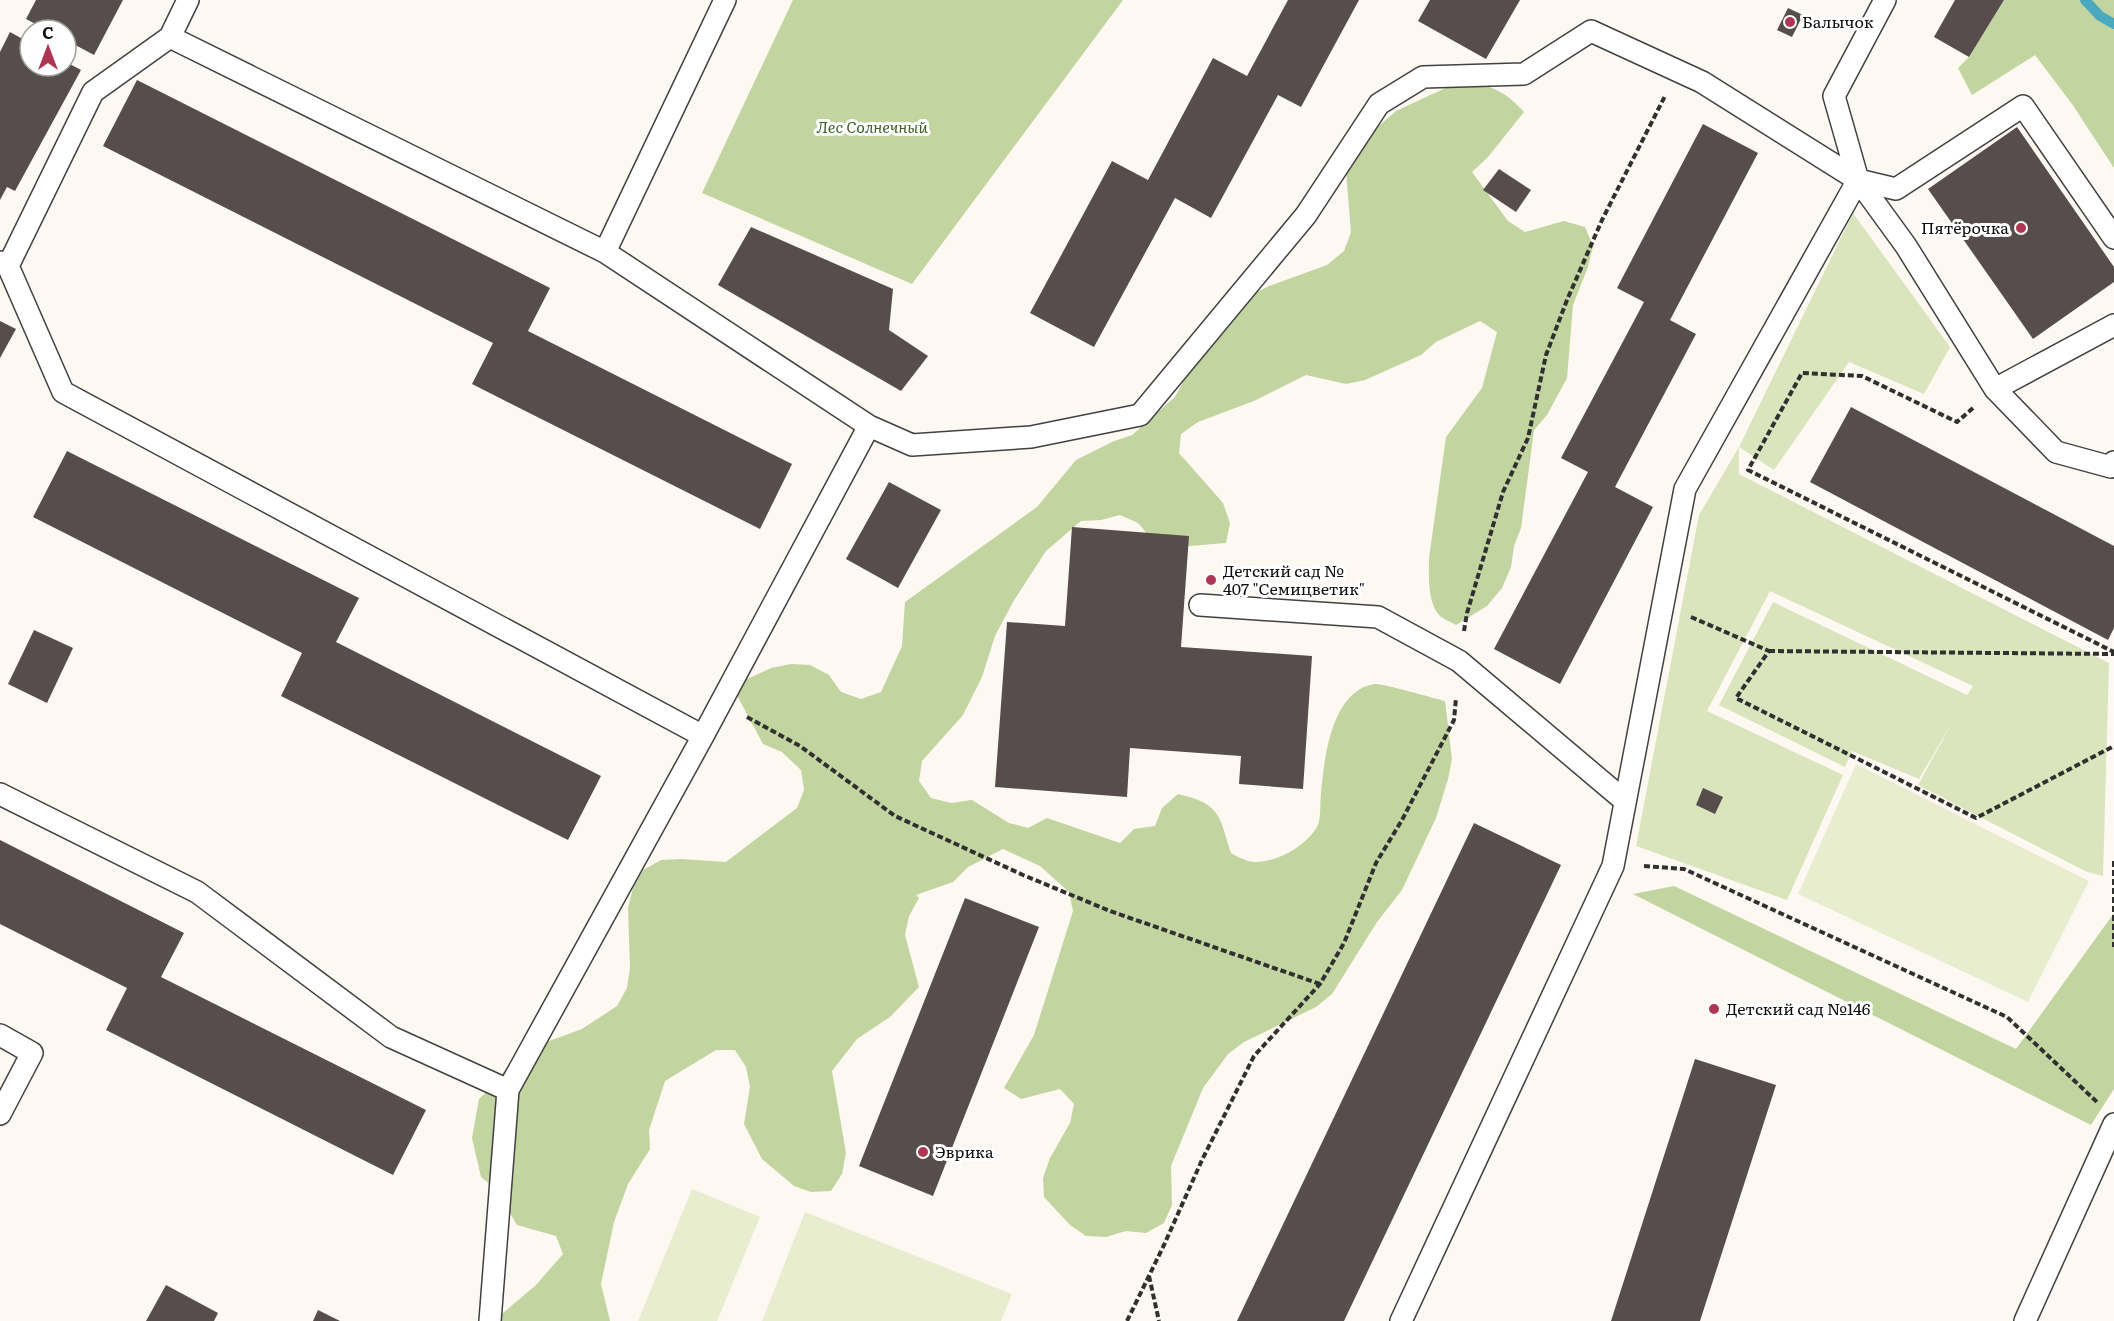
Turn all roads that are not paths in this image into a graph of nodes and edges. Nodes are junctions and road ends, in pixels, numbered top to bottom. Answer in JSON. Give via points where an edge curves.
{"nodes":[{"id":1,"x":188,"y":0,"type":"edge"},
{"id":2,"x":725,"y":0,"type":"edge"},
{"id":3,"x":1885,"y":0,"type":"edge"},
{"id":4,"x":170,"y":37,"type":"junction"},
{"id":5,"x":1858,"y":180,"type":"junction"},
{"id":6,"x":2114,"y":238,"type":"edge"},
{"id":7,"x":605,"y":252,"type":"junction"},
{"id":8,"x":4,"y":264,"type":"edge"},
{"id":9,"x":2114,"y":325,"type":"edge"},
{"id":10,"x":1995,"y":389,"type":"junction"},
{"id":11,"x":869,"y":426,"type":"junction"},
{"id":12,"x":2114,"y":462,"type":"edge"},
{"id":13,"x":1200,"y":605,"type":"dead end"},
{"id":14,"x":703,"y":736,"type":"junction"},
{"id":15,"x":0,"y":794,"type":"edge"},
{"id":16,"x":1625,"y":801,"type":"junction"},
{"id":17,"x":0,"y":1035,"type":"edge"},
{"id":18,"x":508,"y":1090,"type":"junction"},
{"id":19,"x":0,"y":1114,"type":"edge"},
{"id":20,"x":2110,"y":1117,"type":"edge"},
{"id":21,"x":490,"y":1321,"type":"edge"},
{"id":22,"x":1401,"y":1321,"type":"edge"},
{"id":23,"x":2025,"y":1321,"type":"edge"}],
"edges":[{"from":1,"to":4,"type":"lane"},
{"from":2,"to":7,"type":"lane"},
{"from":3,"to":5,"type":"lane","via":[[1834,96]]},
{"from":4,"to":7,"type":"lane"},
{"from":4,"to":8,"type":"lane","via":[[93,92]]},
{"from":5,"to":6,"type":"lane","via":[[1896,189],[2023,106]]},
{"from":5,"to":10,"type":"lane","via":[[1906,246]]},
{"from":5,"to":11,"type":"lane","via":[[1702,82],[1591,30],[1524,74],[1423,77],[1380,105],[1305,215],[1140,415],[1031,437],[912,445]]},
{"from":5,"to":16,"type":"lane","via":[[1685,489]]},
{"from":7,"to":11,"type":"lane"},
{"from":8,"to":14,"type":"lane","via":[[63,392]]},
{"from":9,"to":10,"type":"lane"},
{"from":10,"to":12,"type":"lane","via":[[2056,452],[2110,467]]},
{"from":11,"to":14,"type":"lane"},
{"from":13,"to":16,"type":"lane","via":[[1378,617],[1459,661]]},
{"from":14,"to":18,"type":"lane"},
{"from":15,"to":18,"type":"lane","via":[[196,892],[391,1037]]},
{"from":16,"to":22,"type":"lane","via":[[1613,866]]},
{"from":17,"to":19,"type":"lane","via":[[32,1053]]},
{"from":18,"to":21,"type":"lane"},
{"from":20,"to":23,"type":"lane"}]}
